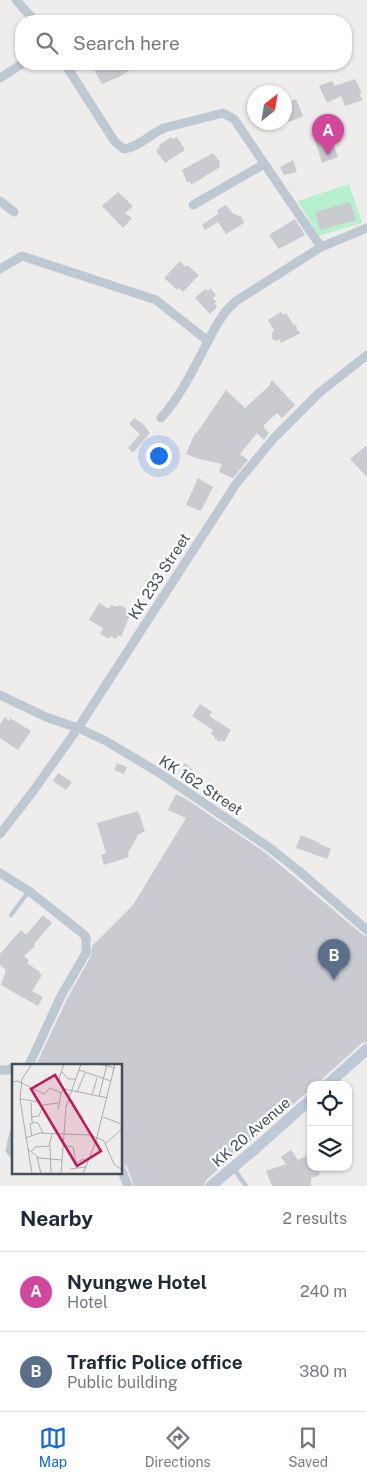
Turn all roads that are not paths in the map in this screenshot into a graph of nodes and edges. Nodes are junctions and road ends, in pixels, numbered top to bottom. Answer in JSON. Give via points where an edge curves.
{"nodes":[{"id":1,"x":16,"y":0,"type":"edge"},
{"id":2,"x":30,"y":15,"type":"edge"},
{"id":3,"x":15,"y":68,"type":"edge"},
{"id":4,"x":69,"y":70,"type":"edge"},
{"id":5,"x":0,"y":78,"type":"edge"},
{"id":6,"x":264,"y":164,"type":"junction"},
{"id":7,"x":0,"y":201,"type":"edge"},
{"id":8,"x":193,"y":206,"type":"dead end"},
{"id":9,"x":14,"y":212,"type":"dead end"},
{"id":10,"x":367,"y":228,"type":"edge"},
{"id":11,"x":321,"y":247,"type":"junction"},
{"id":12,"x":0,"y":269,"type":"edge"},
{"id":13,"x":208,"y":341,"type":"junction"},
{"id":14,"x":367,"y":355,"type":"edge"},
{"id":15,"x":161,"y":418,"type":"dead end"},
{"id":16,"x":0,"y":694,"type":"edge"},
{"id":17,"x":78,"y":728,"type":"junction"},
{"id":18,"x":0,"y":834,"type":"edge"},
{"id":19,"x":0,"y":873,"type":"edge"},
{"id":20,"x":30,"y":891,"type":"junction"},
{"id":21,"x":12,"y":915,"type":"dead end"},
{"id":22,"x":367,"y":930,"type":"edge"},
{"id":23,"x":367,"y":1049,"type":"edge"},
{"id":24,"x":28,"y":1064,"type":"edge"},
{"id":25,"x":331,"y":1081,"type":"edge"},
{"id":26,"x":307,"y":1103,"type":"edge"},
{"id":27,"x":233,"y":1168,"type":"junction"},
{"id":28,"x":122,"y":1171,"type":"edge"},
{"id":29,"x":128,"y":1186,"type":"edge"},
{"id":30,"x":211,"y":1186,"type":"edge"},
{"id":31,"x":246,"y":1186,"type":"edge"}],
"edges":[{"from":1,"to":2,"type":"street"},
{"from":3,"to":5,"type":"street"},
{"from":4,"to":6,"type":"street","via":[[115,142],[124,149],[164,128],[223,113],[234,119]]},
{"from":6,"to":8,"type":"street"},
{"from":6,"to":11,"type":"street"},
{"from":7,"to":9,"type":"street"},
{"from":10,"to":11,"type":"street"},
{"from":11,"to":13,"type":"street","via":[[236,301],[219,320]]},
{"from":12,"to":13,"type":"street","via":[[22,256],[156,300]]},
{"from":13,"to":15,"type":"street"},
{"from":14,"to":17,"type":"street","name":"KK 233 Street","via":[[319,392],[274,438],[236,484]]},
{"from":16,"to":17,"type":"street","name":"KK 162 Street","via":[[46,717]]},
{"from":17,"to":18,"type":"street","name":"KK 233 Street"},
{"from":17,"to":22,"type":"street","name":"KK 162 Street","via":[[161,774],[244,829]]},
{"from":19,"to":20,"type":"street"},
{"from":20,"to":21,"type":"lane"},
{"from":20,"to":24,"type":"street","via":[[82,933],[86,952]]},
{"from":23,"to":25,"type":"main road"},
{"from":26,"to":27,"type":"main road","name":"KK 20 Avenue"},
{"from":27,"to":30,"type":"main road","name":"KK 20 Avenue"},
{"from":27,"to":31,"type":"lane"},
{"from":28,"to":29,"type":"street"}]}
